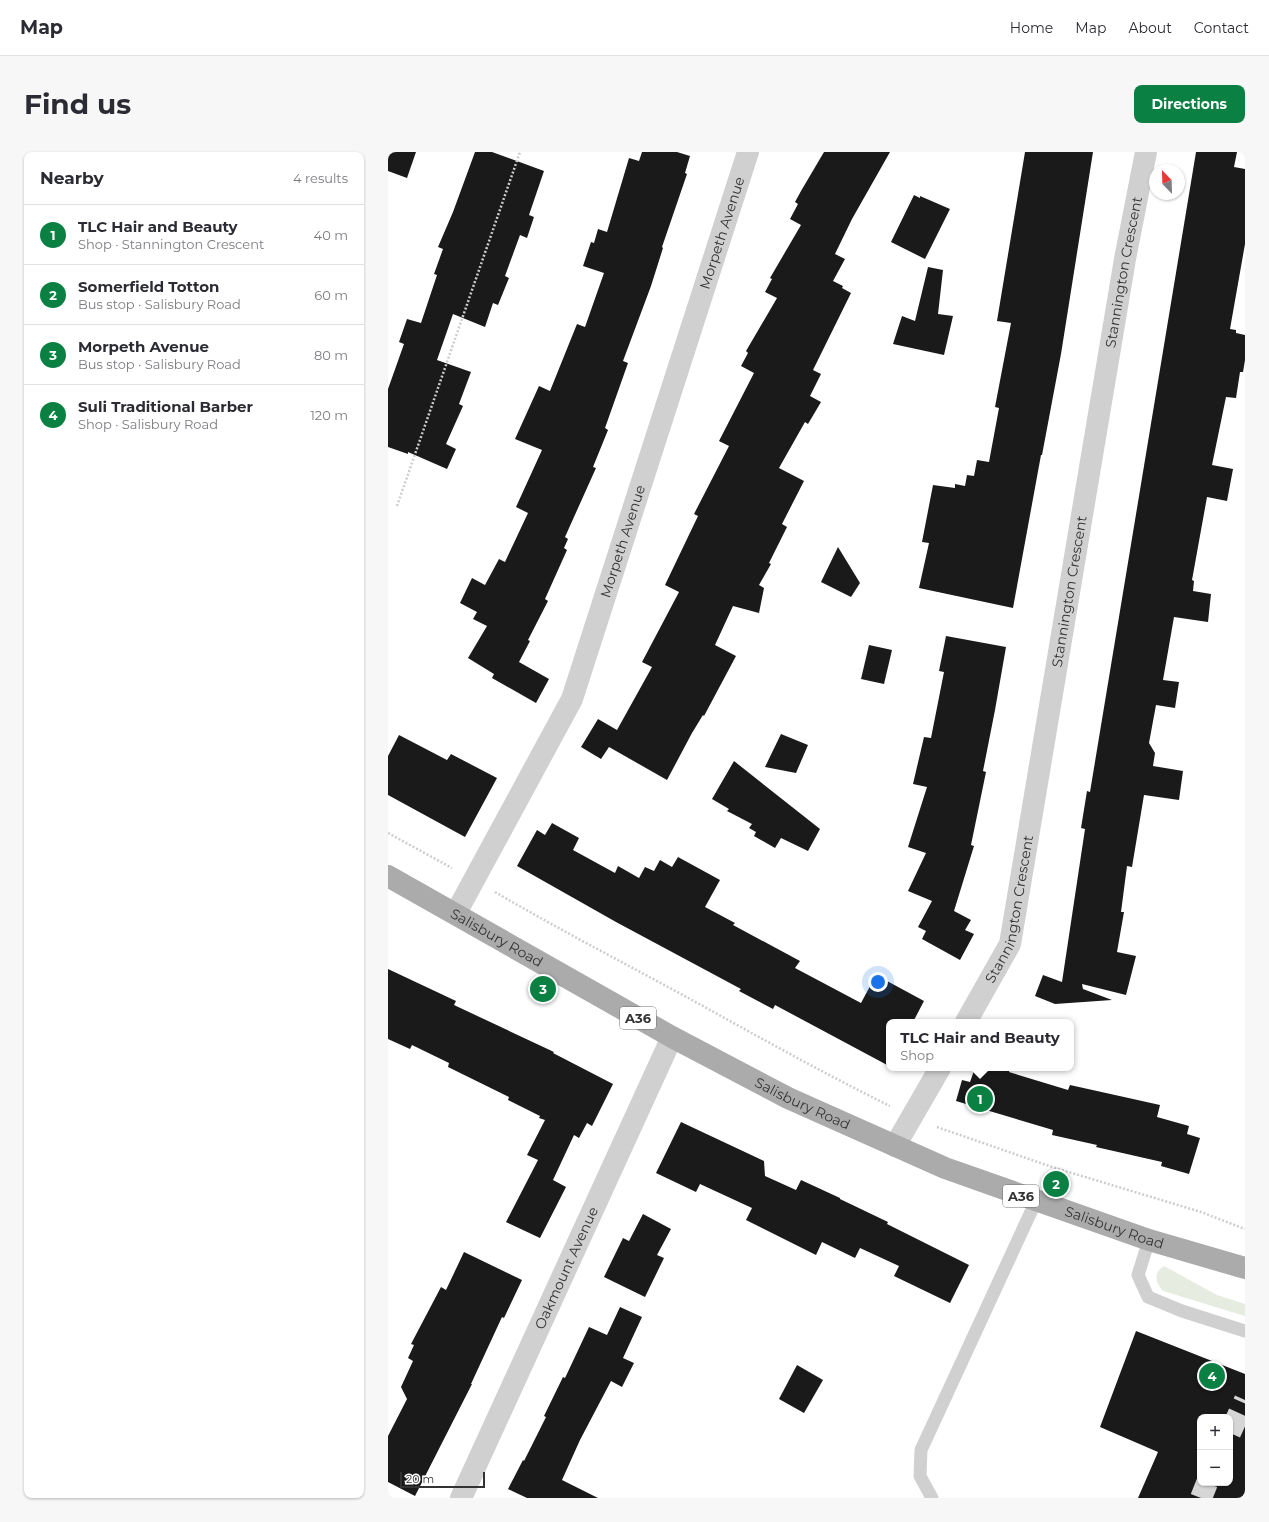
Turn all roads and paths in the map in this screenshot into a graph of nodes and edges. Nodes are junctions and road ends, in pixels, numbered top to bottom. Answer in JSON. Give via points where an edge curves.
{"nodes":[{"id":1,"x":520,"y":152,"type":"edge"},
{"id":2,"x":748,"y":152,"type":"edge"},
{"id":3,"x":1146,"y":152,"type":"edge"},
{"id":4,"x":397,"y":506,"type":"dead end"},
{"id":5,"x":388,"y":833,"type":"edge"},
{"id":6,"x":388,"y":876,"type":"edge"},
{"id":7,"x":474,"y":879,"type":"junction"},
{"id":8,"x":456,"y":913,"type":"junction"},
{"id":9,"x":968,"y":1019,"type":"edge"},
{"id":10,"x":672,"y":1037,"type":"junction"},
{"id":11,"x":938,"y":1071,"type":"edge"},
{"id":12,"x":913,"y":1116,"type":"junction"},
{"id":13,"x":895,"y":1146,"type":"junction"},
{"id":14,"x":1036,"y":1201,"type":"junction"},
{"id":15,"x":1245,"y":1229,"type":"edge"},
{"id":16,"x":1149,"y":1240,"type":"junction"},
{"id":17,"x":1245,"y":1268,"type":"edge"},
{"id":18,"x":1245,"y":1331,"type":"edge"},
{"id":19,"x":461,"y":1498,"type":"edge"},
{"id":20,"x":932,"y":1498,"type":"edge"}],
"edges":[{"from":1,"to":4,"type":"path"},
{"from":2,"to":7,"type":"street","name":"Morpeth Avenue","via":[[572,699]]},
{"from":3,"to":9,"type":"street","name":"Stannington Crescent","via":[[1125,259],[1010,944]]},
{"from":5,"to":7,"type":"path"},
{"from":6,"to":8,"type":"main road","name":"Salisbury Road","number":"A36"},
{"from":7,"to":8,"type":"street","name":"Morpeth Avenue"},
{"from":7,"to":12,"type":"path","via":[[583,942],[776,1047]]},
{"from":8,"to":10,"type":"main road","name":"Salisbury Road","number":"A36"},
{"from":10,"to":13,"type":"main road","name":"Salisbury Road","number":"A36","via":[[788,1098]]},
{"from":10,"to":19,"type":"street","name":"Oakmount Avenue"},
{"from":11,"to":12,"type":"street"},
{"from":12,"to":13,"type":"street"},
{"from":12,"to":15,"type":"path","via":[[941,1129],[1045,1165],[1201,1212]]},
{"from":13,"to":14,"type":"main road","name":"Salisbury Road","number":"A36","via":[[945,1168]]},
{"from":14,"to":16,"type":"main road","name":"Salisbury Road","number":"A36"},
{"from":14,"to":20,"type":"lane","via":[[921,1450],[920,1476]]},
{"from":16,"to":17,"type":"main road","name":"Salisbury Road","number":"A36"},
{"from":16,"to":18,"type":"lane","via":[[1138,1275],[1148,1297]]}]}
